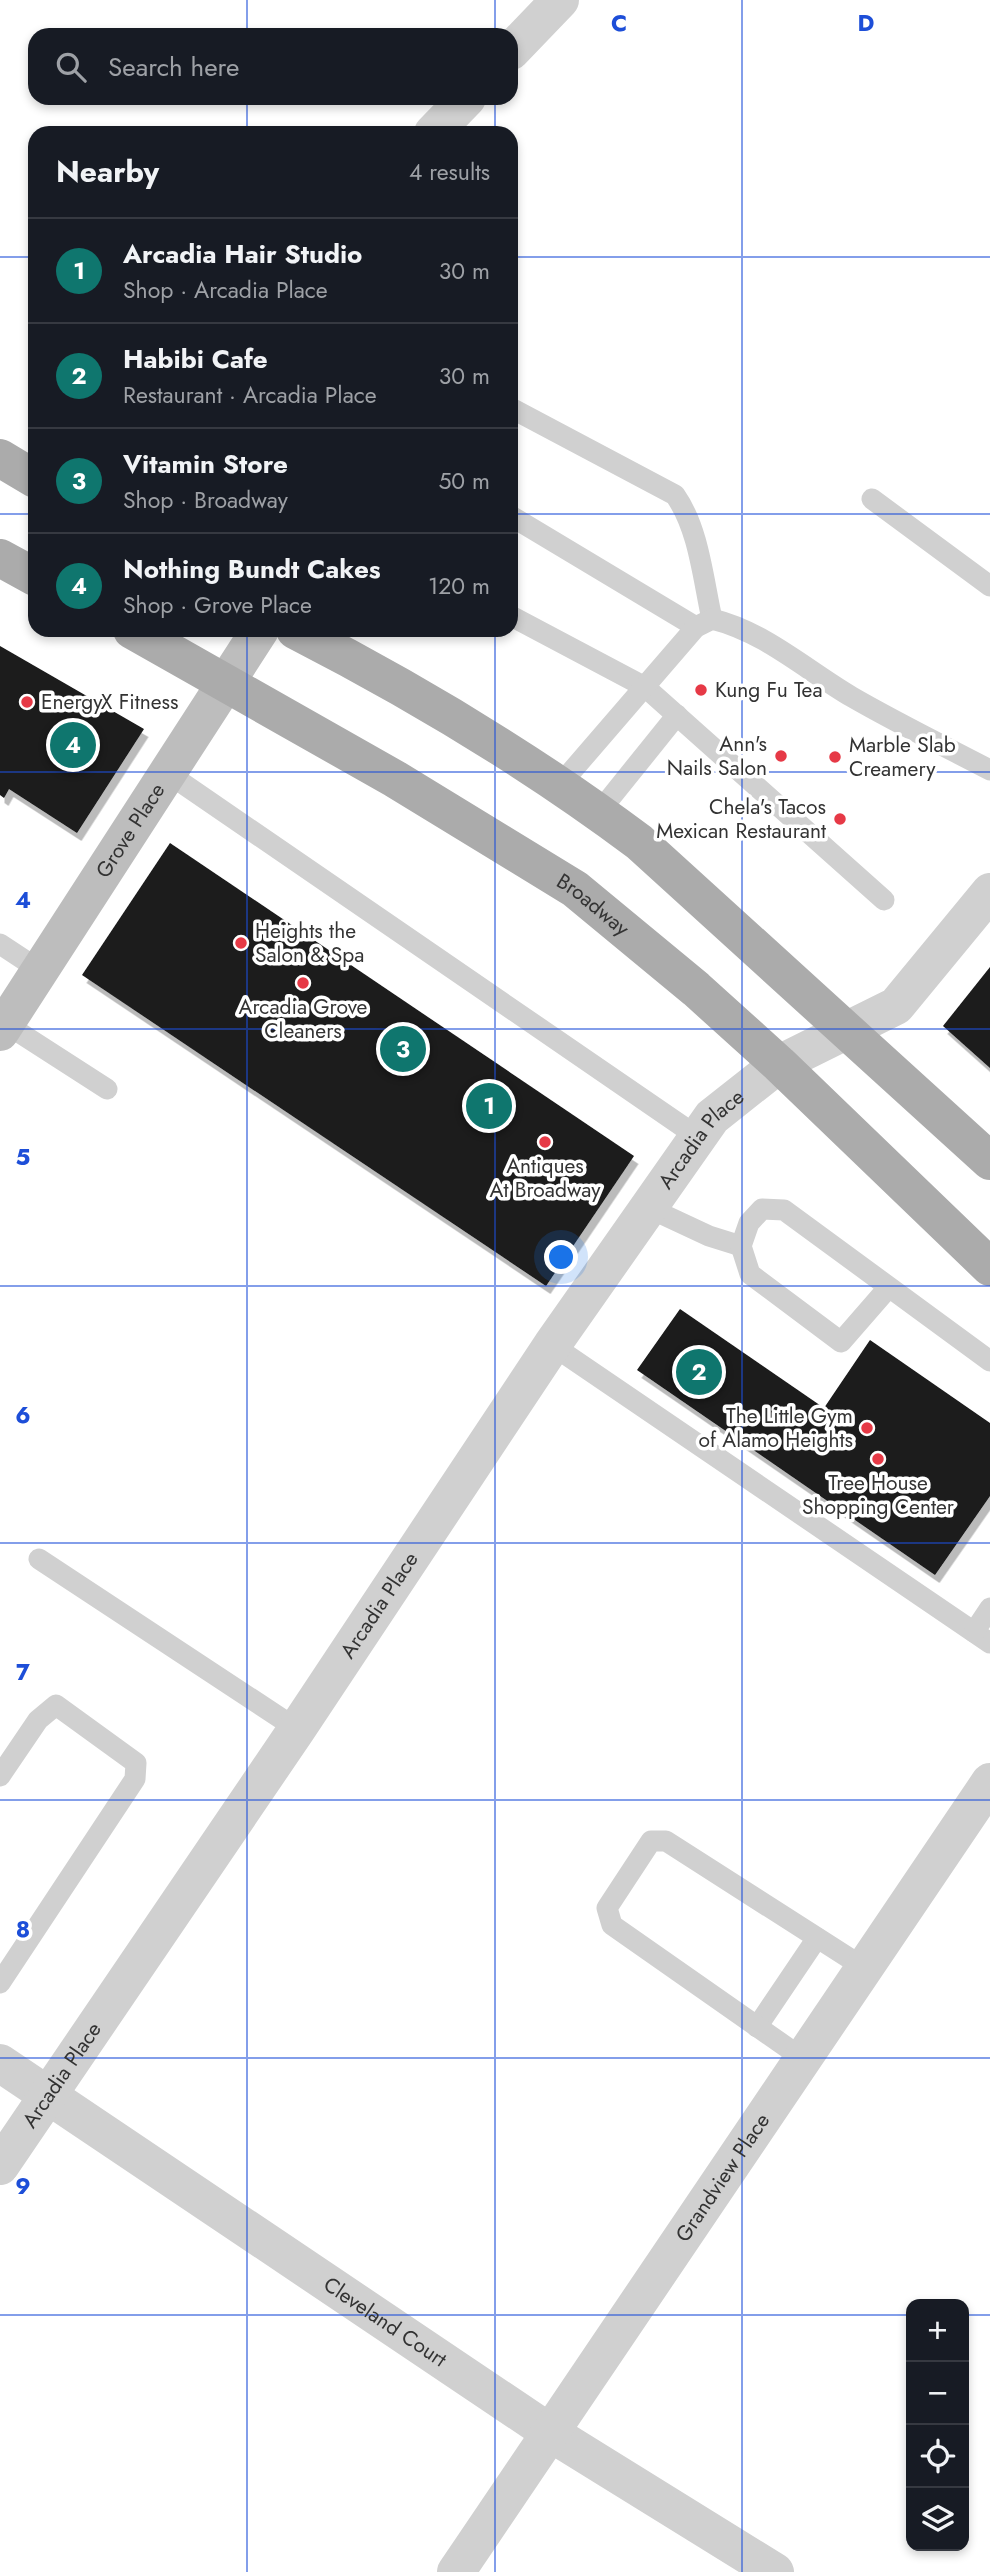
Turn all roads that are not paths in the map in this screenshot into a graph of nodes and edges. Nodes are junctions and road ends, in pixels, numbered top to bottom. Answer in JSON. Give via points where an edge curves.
{"nodes":[{"id":1,"x":560,"y":0,"type":"edge"},
{"id":2,"x":518,"y":44,"type":"edge"},
{"id":3,"x":460,"y":105,"type":"edge"},
{"id":4,"x":440,"y":126,"type":"edge"},
{"id":5,"x":518,"y":412,"type":"edge"},
{"id":6,"x":0,"y":458,"type":"edge"},
{"id":7,"x":28,"y":475,"type":"edge"},
{"id":8,"x":873,"y":499,"type":"dead end"},
{"id":9,"x":518,"y":520,"type":"edge"},
{"id":10,"x":990,"y":586,"type":"edge"},
{"id":11,"x":518,"y":620,"type":"edge"},
{"id":12,"x":704,"y":623,"type":"junction"},
{"id":13,"x":145,"y":637,"type":"edge"},
{"id":14,"x":256,"y":637,"type":"edge"},
{"id":15,"x":307,"y":637,"type":"edge"},
{"id":16,"x":228,"y":682,"type":"junction"},
{"id":17,"x":645,"y":687,"type":"junction"},
{"id":18,"x":677,"y":715,"type":"junction"},
{"id":19,"x":990,"y":771,"type":"edge"},
{"id":20,"x":169,"y":774,"type":"junction"},
{"id":21,"x":558,"y":786,"type":"junction"},
{"id":22,"x":599,"y":812,"type":"junction"},
{"id":23,"x":990,"y":892,"type":"edge"},
{"id":24,"x":884,"y":900,"type":"dead end"},
{"id":25,"x":0,"y":944,"type":"edge"},
{"id":26,"x":41,"y":971,"type":"junction"},
{"id":27,"x":3,"y":1028,"type":"edge"},
{"id":28,"x":847,"y":1030,"type":"junction"},
{"id":29,"x":779,"y":1063,"type":"junction"},
{"id":30,"x":107,"y":1090,"type":"dead end"},
{"id":31,"x":698,"y":1137,"type":"junction"},
{"id":32,"x":990,"y":1161,"type":"edge"},
{"id":33,"x":649,"y":1208,"type":"junction"},
{"id":34,"x":741,"y":1246,"type":"junction"},
{"id":35,"x":990,"y":1267,"type":"edge"},
{"id":36,"x":888,"y":1288,"type":"junction"},
{"id":37,"x":552,"y":1345,"type":"junction"},
{"id":38,"x":990,"y":1361,"type":"edge"},
{"id":39,"x":39,"y":1559,"type":"dead end"},
{"id":40,"x":990,"y":1608,"type":"edge"},
{"id":41,"x":982,"y":1637,"type":"edge"},
{"id":42,"x":297,"y":1729,"type":"junction"},
{"id":43,"x":0,"y":1776,"type":"edge"},
{"id":44,"x":990,"y":1782,"type":"edge"},
{"id":45,"x":817,"y":1938,"type":"junction"},
{"id":46,"x":863,"y":1967,"type":"junction"},
{"id":47,"x":1,"y":1982,"type":"edge"},
{"id":48,"x":757,"y":2027,"type":"junction"},
{"id":49,"x":802,"y":2058,"type":"junction"},
{"id":50,"x":0,"y":2063,"type":"edge"},
{"id":51,"x":47,"y":2095,"type":"junction"},
{"id":52,"x":0,"y":2165,"type":"edge"},
{"id":53,"x":549,"y":2432,"type":"junction"},
{"id":54,"x":456,"y":2572,"type":"edge"},
{"id":55,"x":775,"y":2572,"type":"edge"}],
"edges":[{"from":1,"to":2,"type":"street"},
{"from":3,"to":4,"type":"street"},
{"from":5,"to":12,"type":"lane","via":[[675,495],[692,529]]},
{"from":6,"to":7,"type":"main road"},
{"from":8,"to":10,"type":"lane"},
{"from":9,"to":12,"type":"lane"},
{"from":11,"to":17,"type":"lane"},
{"from":12,"to":17,"type":"lane"},
{"from":12,"to":19,"type":"lane","via":[[732,624],[850,696]]},
{"from":13,"to":16,"type":"main road","name":"Broadway"},
{"from":14,"to":16,"type":"street","name":"Grove Place"},
{"from":15,"to":21,"type":"main road","via":[[443,713]]},
{"from":16,"to":20,"type":"street","name":"Grove Place"},
{"from":16,"to":29,"type":"main road","name":"Broadway","via":[[575,889]]},
{"from":17,"to":18,"type":"lane"},
{"from":17,"to":21,"type":"lane"},
{"from":18,"to":22,"type":"lane"},
{"from":18,"to":24,"type":"lane"},
{"from":20,"to":26,"type":"street","name":"Grove Place"},
{"from":20,"to":31,"type":"lane"},
{"from":21,"to":22,"type":"main road"},
{"from":22,"to":28,"type":"main road","via":[[639,842]]},
{"from":23,"to":28,"type":"street","name":"Arcadia Place","via":[[896,1006]]},
{"from":25,"to":26,"type":"lane"},
{"from":26,"to":27,"type":"street","name":"Grove Place"},
{"from":27,"to":30,"type":"lane"},
{"from":28,"to":29,"type":"street","name":"Arcadia Place"},
{"from":28,"to":32,"type":"main road"},
{"from":29,"to":31,"type":"street","name":"Arcadia Place","via":[[712,1117]]},
{"from":29,"to":35,"type":"main road","name":"Broadway"},
{"from":31,"to":33,"type":"street","name":"Arcadia Place"},
{"from":33,"to":34,"type":"lane"},
{"from":33,"to":37,"type":"street","name":"Arcadia Place"},
{"from":34,"to":36,"type":"lane","via":[[749,1223],[762,1209],[784,1210]]},
{"from":34,"to":36,"type":"lane","via":[[750,1274],[841,1342]]},
{"from":36,"to":38,"type":"lane"},
{"from":37,"to":41,"type":"lane"},
{"from":37,"to":42,"type":"street","name":"Arcadia Place"},
{"from":39,"to":42,"type":"lane"},
{"from":40,"to":41,"type":"lane"},
{"from":42,"to":51,"type":"street","name":"Arcadia Place"},
{"from":43,"to":47,"type":"lane","via":[[38,1720],[56,1706],[136,1763],[135,1779]]},
{"from":44,"to":46,"type":"street","name":"Grandview Place"},
{"from":45,"to":46,"type":"lane"},
{"from":45,"to":48,"type":"lane"},
{"from":45,"to":48,"type":"lane","via":[[666,1841],[651,1841],[607,1908],[612,1925]]},
{"from":46,"to":49,"type":"street","name":"Grandview Place"},
{"from":48,"to":49,"type":"lane"},
{"from":49,"to":53,"type":"street","name":"Grandview Place"},
{"from":50,"to":51,"type":"street","name":"Cleveland Court"},
{"from":51,"to":52,"type":"street","name":"Arcadia Place"},
{"from":51,"to":53,"type":"street","name":"Cleveland Court"},
{"from":53,"to":54,"type":"street","name":"Grandview Place"},
{"from":53,"to":55,"type":"street","name":"Cleveland Court"}]}
